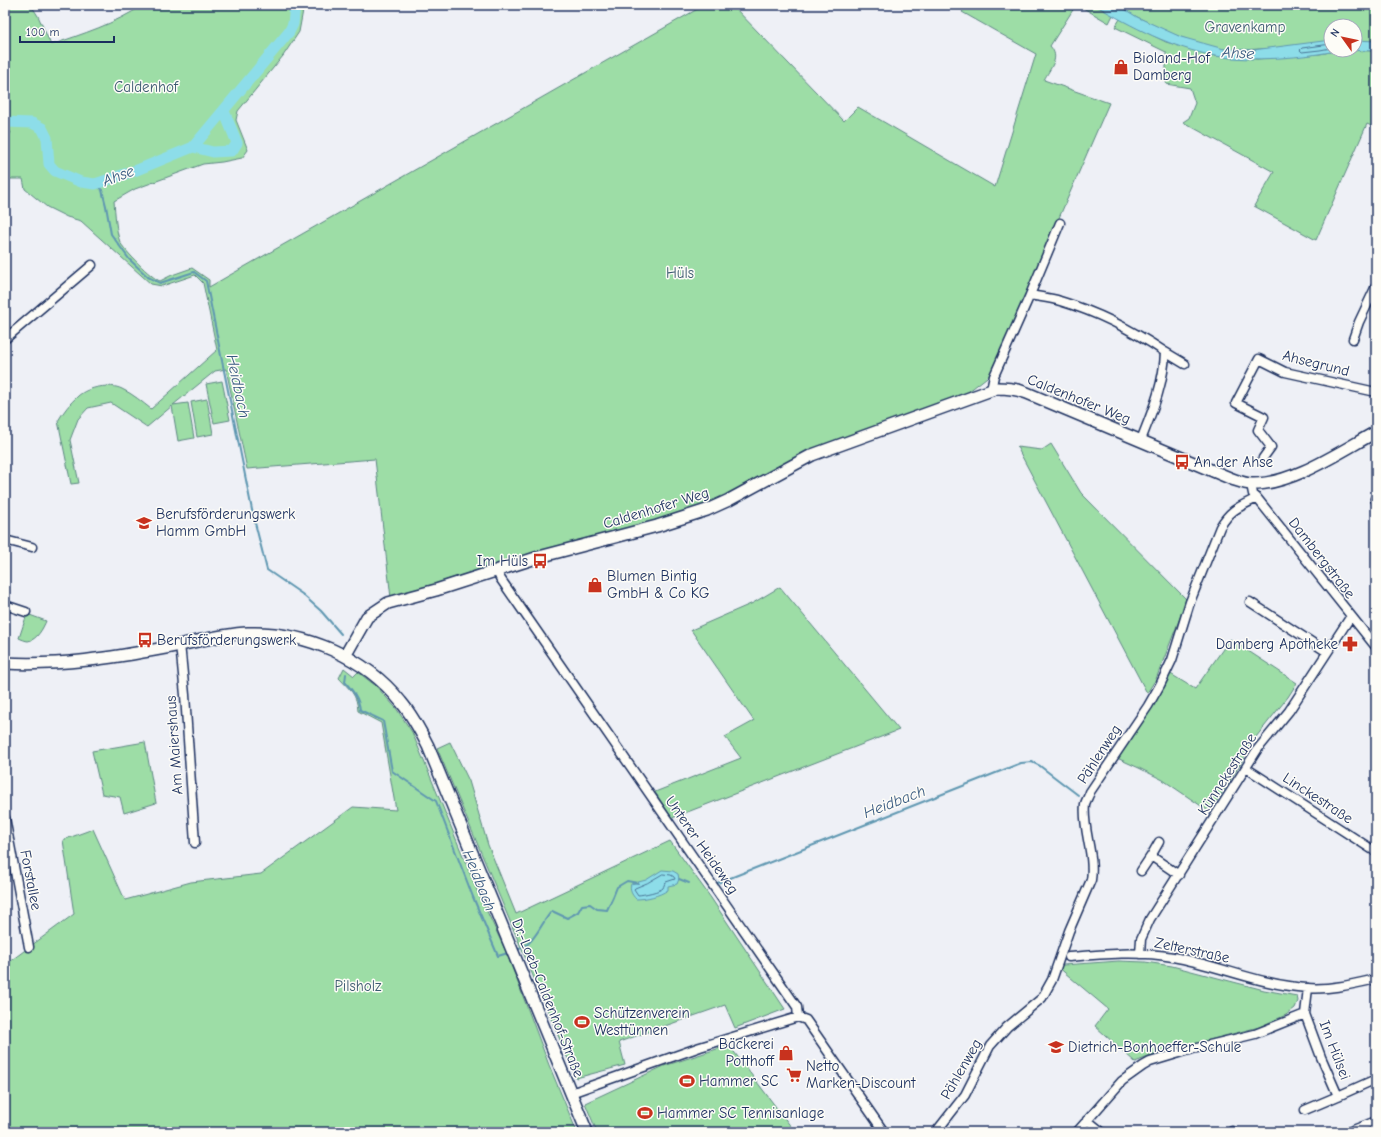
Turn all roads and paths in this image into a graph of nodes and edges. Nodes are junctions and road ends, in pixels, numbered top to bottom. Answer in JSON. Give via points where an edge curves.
{"nodes":[{"id":1,"x":1060,"y":223,"type":"dead end"},
{"id":2,"x":92,"y":264,"type":"dead end"},
{"id":3,"x":1376,"y":286,"type":"edge"},
{"id":4,"x":1030,"y":295,"type":"junction"},
{"id":5,"x":5,"y":339,"type":"edge"},
{"id":6,"x":1353,"y":339,"type":"dead end"},
{"id":7,"x":1165,"y":352,"type":"junction"},
{"id":8,"x":1185,"y":364,"type":"dead end"},
{"id":9,"x":991,"y":390,"type":"junction"},
{"id":10,"x":1376,"y":392,"type":"edge"},
{"id":11,"x":1376,"y":432,"type":"edge"},
{"id":12,"x":1141,"y":440,"type":"junction"},
{"id":13,"x":1264,"y":458,"type":"dead end"},
{"id":14,"x":1251,"y":484,"type":"junction"},
{"id":15,"x":1257,"y":498,"type":"junction"},
{"id":16,"x":5,"y":540,"type":"edge"},
{"id":17,"x":32,"y":548,"type":"dead end"},
{"id":18,"x":497,"y":571,"type":"junction"},
{"id":19,"x":1250,"y":602,"type":"dead end"},
{"id":20,"x":5,"y":605,"type":"edge"},
{"id":21,"x":26,"y":612,"type":"dead end"},
{"id":22,"x":1351,"y":616,"type":"junction"},
{"id":23,"x":180,"y":644,"type":"junction"},
{"id":24,"x":1376,"y":647,"type":"edge"},
{"id":25,"x":1327,"y":652,"type":"junction"},
{"id":26,"x":345,"y":656,"type":"junction"},
{"id":27,"x":5,"y":663,"type":"edge"},
{"id":28,"x":1246,"y":768,"type":"junction"},
{"id":29,"x":5,"y":818,"type":"edge"},
{"id":30,"x":1159,"y":842,"type":"dead end"},
{"id":31,"x":195,"y":843,"type":"dead end"},
{"id":32,"x":1376,"y":852,"type":"edge"},
{"id":33,"x":1151,"y":856,"type":"junction"},
{"id":34,"x":1141,"y":871,"type":"dead end"},
{"id":35,"x":1179,"y":875,"type":"junction"},
{"id":36,"x":29,"y":947,"type":"dead end"},
{"id":37,"x":1140,"y":954,"type":"junction"},
{"id":38,"x":1069,"y":957,"type":"dead end"},
{"id":39,"x":1376,"y":979,"type":"edge"},
{"id":40,"x":1308,"y":988,"type":"junction"},
{"id":41,"x":1306,"y":1014,"type":"junction"},
{"id":42,"x":798,"y":1016,"type":"junction"},
{"id":43,"x":1376,"y":1079,"type":"edge"},
{"id":44,"x":571,"y":1093,"type":"junction"},
{"id":45,"x":1338,"y":1096,"type":"junction"},
{"id":46,"x":1305,"y":1110,"type":"dead end"},
{"id":47,"x":1087,"y":1120,"type":"junction"},
{"id":48,"x":1376,"y":1121,"type":"edge"},
{"id":49,"x":587,"y":1132,"type":"edge"},
{"id":50,"x":884,"y":1132,"type":"edge"},
{"id":51,"x":936,"y":1132,"type":"edge"},
{"id":52,"x":1077,"y":1132,"type":"edge"},
{"id":53,"x":1102,"y":1132,"type":"edge"},
{"id":54,"x":1348,"y":1132,"type":"edge"}],
"edges":[{"from":1,"to":4,"type":"street"},
{"from":2,"to":5,"type":"street"},
{"from":3,"to":6,"type":"street"},
{"from":4,"to":7,"type":"street","via":[[1060,301],[1097,315]]},
{"from":4,"to":9,"type":"street","via":[[994,376]]},
{"from":7,"to":8,"type":"street"},
{"from":7,"to":12,"type":"street","via":[[1163,378]]},
{"from":9,"to":12,"type":"main road","name":"Caldenhofer Weg","via":[[1006,388],[1022,391]]},
{"from":9,"to":18,"type":"main road","name":"Caldenhofer Weg","via":[[812,455],[707,510]]},
{"from":10,"to":13,"type":"street","name":"Ahsegrund","via":[[1285,372],[1259,359],[1236,403],[1264,417],[1258,430],[1271,447]]},
{"from":11,"to":14,"type":"main road","name":"Caldenhofer Weg","via":[[1290,477]]},
{"from":12,"to":14,"type":"main road","name":"Caldenhofer Weg","via":[[1232,479]]},
{"from":14,"to":15,"type":"street","name":"Dambergstraße","via":[[1253,494]]},
{"from":15,"to":22,"type":"street","name":"Dambergstraße"},
{"from":15,"to":51,"type":"street","name":"Pählenweg","via":[[1232,511],[1220,527],[1190,602],[1172,660],[1160,686],[1088,798],[1086,822],[1092,856],[1092,880],[1069,931],[1052,980],[1042,998],[1006,1027],[990,1046],[965,1095]]},
{"from":16,"to":17,"type":"street"},
{"from":18,"to":26,"type":"main road","name":"Caldenhofer Weg","via":[[388,603],[367,617]]},
{"from":18,"to":42,"type":"street","name":"Unterer Heideweg","via":[[797,1007]]},
{"from":19,"to":25,"type":"street"},
{"from":20,"to":21,"type":"street"},
{"from":22,"to":24,"type":"street","name":"Dambergstraße"},
{"from":22,"to":25,"type":"street","name":"Künnekestraße"},
{"from":23,"to":26,"type":"main road","via":[[232,634],[265,633],[305,640]]},
{"from":23,"to":27,"type":"main road","via":[[97,660]]},
{"from":23,"to":31,"type":"street","name":"Am Maiershaus"},
{"from":25,"to":28,"type":"street","name":"Künnekestraße","via":[[1289,711],[1257,750]]},
{"from":26,"to":44,"type":"main road","name":"Dr.-Loeb-Caldenhof-Straße","via":[[380,680],[401,702],[428,746]]},
{"from":28,"to":32,"type":"street","name":"Linckestraße"},
{"from":28,"to":35,"type":"street","name":"Künnekestraße"},
{"from":29,"to":36,"type":"street","name":"Forstallee"},
{"from":30,"to":33,"type":"street"},
{"from":33,"to":34,"type":"street"},
{"from":33,"to":35,"type":"street"},
{"from":35,"to":37,"type":"street","name":"Künnekestraße","via":[[1150,919],[1142,939]]},
{"from":37,"to":38,"type":"street","name":"Zelterstraße"},
{"from":37,"to":40,"type":"street","name":"Zelterstraße","via":[[1173,957],[1269,983]]},
{"from":39,"to":40,"type":"street","name":"Zelterstraße","via":[[1350,985]]},
{"from":40,"to":41,"type":"street"},
{"from":41,"to":45,"type":"street","name":"Im Hülsei"},
{"from":41,"to":47,"type":"street","via":[[1255,1034],[1150,1062],[1122,1081]]},
{"from":42,"to":44,"type":"street","via":[[700,1047]]},
{"from":42,"to":50,"type":"street","name":"Unterer Heideweg","via":[[806,1020]]},
{"from":43,"to":45,"type":"street","name":"Im Hülsei"},
{"from":44,"to":49,"type":"main road","name":"Dr.-Loeb-Caldenhof-Straße"},
{"from":45,"to":46,"type":"street","name":"Im Hülsei"},
{"from":47,"to":52,"type":"street"},
{"from":47,"to":53,"type":"street"},
{"from":48,"to":54,"type":"street"}]}
